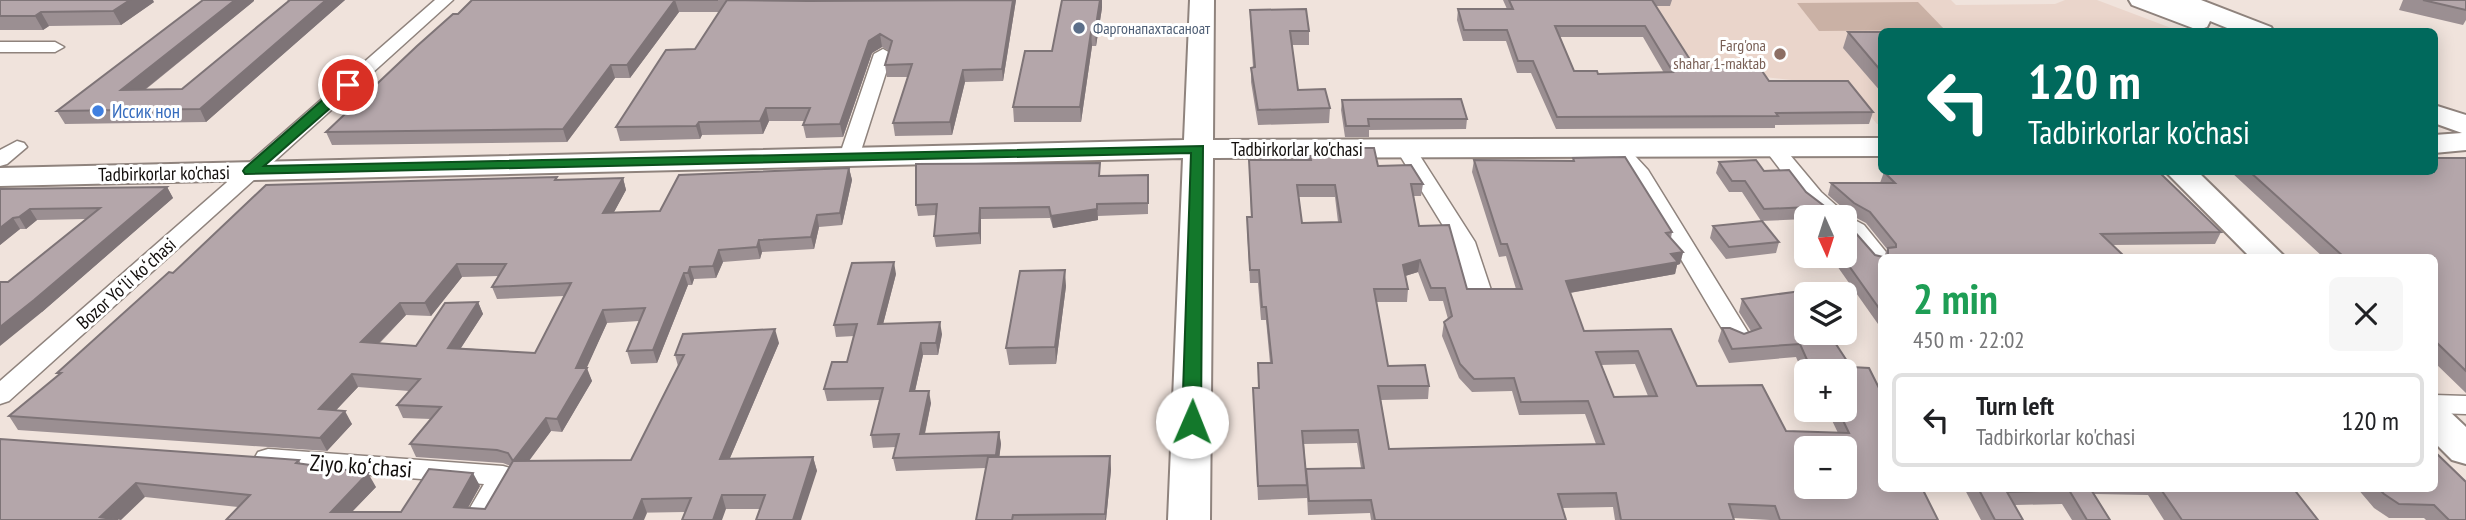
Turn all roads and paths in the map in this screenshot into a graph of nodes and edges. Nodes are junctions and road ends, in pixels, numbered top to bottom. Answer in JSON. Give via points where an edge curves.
{"nodes":[{"id":1,"x":445,"y":0,"type":"edge"},
{"id":2,"x":1202,"y":0,"type":"edge"},
{"id":3,"x":2141,"y":0,"type":"edge"},
{"id":4,"x":2178,"y":0,"type":"edge"},
{"id":5,"x":2213,"y":28,"type":"edge"},
{"id":6,"x":2252,"y":28,"type":"edge"},
{"id":7,"x":0,"y":47,"type":"edge"},
{"id":8,"x":55,"y":47,"type":"dead end"},
{"id":9,"x":883,"y":54,"type":"dead end"},
{"id":10,"x":2438,"y":97,"type":"edge"},
{"id":11,"x":2466,"y":107,"type":"edge"},
{"id":12,"x":2438,"y":114,"type":"edge"},
{"id":13,"x":2466,"y":125,"type":"edge"},
{"id":14,"x":2466,"y":141,"type":"edge"},
{"id":15,"x":2438,"y":144,"type":"edge"},
{"id":16,"x":1878,"y":146,"type":"edge"},
{"id":17,"x":16,"y":147,"type":"dead end"},
{"id":18,"x":1773,"y":147,"type":"junction"},
{"id":19,"x":1617,"y":148,"type":"junction"},
{"id":20,"x":1198,"y":149,"type":"junction"},
{"id":21,"x":1406,"y":149,"type":"junction"},
{"id":22,"x":849,"y":157,"type":"junction"},
{"id":23,"x":0,"y":160,"type":"edge"},
{"id":24,"x":250,"y":171,"type":"junction"},
{"id":25,"x":2184,"y":175,"type":"edge"},
{"id":26,"x":0,"y":177,"type":"edge"},
{"id":27,"x":1823,"y":205,"type":"edge"},
{"id":28,"x":1857,"y":231,"type":"edge"},
{"id":29,"x":2266,"y":254,"type":"edge"},
{"id":30,"x":1878,"y":256,"type":"edge"},
{"id":31,"x":1479,"y":290,"type":"edge"},
{"id":32,"x":1739,"y":337,"type":"edge"},
{"id":33,"x":0,"y":395,"type":"edge"},
{"id":34,"x":2438,"y":404,"type":"edge"},
{"id":35,"x":2466,"y":405,"type":"edge"},
{"id":36,"x":2438,"y":423,"type":"edge"},
{"id":37,"x":2466,"y":450,"type":"edge"},
{"id":38,"x":245,"y":458,"type":"edge"},
{"id":39,"x":477,"y":520,"type":"edge"},
{"id":40,"x":1189,"y":520,"type":"edge"}],
"edges":[{"from":1,"to":24,"type":"street","name":"Bozor Yoʻli koʻchasi"},
{"from":2,"to":20,"type":"main road"},
{"from":3,"to":5,"type":"main road"},
{"from":4,"to":6,"type":"main road"},
{"from":7,"to":8,"type":"street"},
{"from":9,"to":22,"type":"street"},
{"from":10,"to":11,"type":"main road"},
{"from":12,"to":13,"type":"main road"},
{"from":14,"to":15,"type":"main road"},
{"from":16,"to":18,"type":"main road","name":"Tadbirkorlar ko'chasi"},
{"from":17,"to":23,"type":"street"},
{"from":18,"to":19,"type":"main road","name":"Tadbirkorlar ko'chasi"},
{"from":18,"to":27,"type":"street"},
{"from":19,"to":21,"type":"main road","name":"Tadbirkorlar ko'chasi"},
{"from":19,"to":32,"type":"street","via":[[1638,170]]},
{"from":20,"to":21,"type":"main road","name":"Tadbirkorlar ko'chasi"},
{"from":20,"to":22,"type":"main road","name":"Tadbirkorlar ko'chasi"},
{"from":20,"to":40,"type":"main road"},
{"from":21,"to":31,"type":"street","via":[[1464,242]]},
{"from":22,"to":24,"type":"main road","name":"Tadbirkorlar ko'chasi"},
{"from":24,"to":26,"type":"main road","name":"Tadbirkorlar ko'chasi"},
{"from":24,"to":33,"type":"street","name":"Bozor Yoʻli koʻchasi"},
{"from":25,"to":29,"type":"main road"},
{"from":28,"to":30,"type":"street"},
{"from":34,"to":35,"type":"street"},
{"from":36,"to":37,"type":"main road"},
{"from":38,"to":39,"type":"street","name":"Ziyo koʻchasi","via":[[503,476]]}]}
